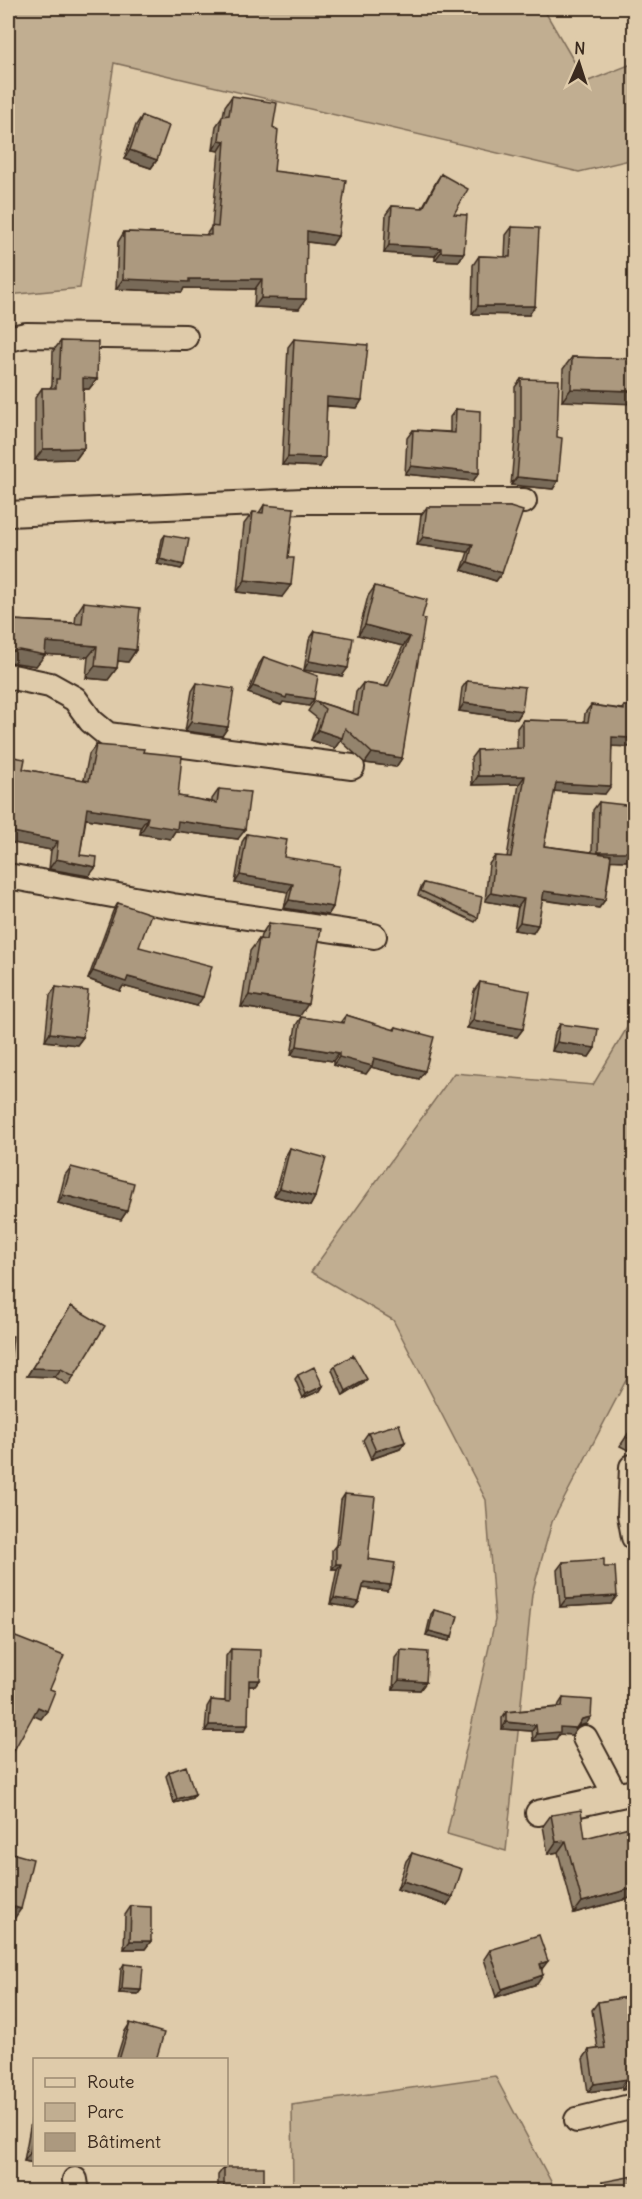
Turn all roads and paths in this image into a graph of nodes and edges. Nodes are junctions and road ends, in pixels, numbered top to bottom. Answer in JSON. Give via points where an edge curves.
{"nodes":[{"id":1,"x":185,"y":338,"type":"dead end"},
{"id":2,"x":8,"y":339,"type":"edge"},
{"id":3,"x":524,"y":501,"type":"dead end"},
{"id":4,"x":8,"y":514,"type":"edge"},
{"id":5,"x":8,"y":676,"type":"edge"},
{"id":6,"x":352,"y":767,"type":"dead end"},
{"id":7,"x":8,"y":876,"type":"edge"},
{"id":8,"x":374,"y":936,"type":"dead end"},
{"id":9,"x":632,"y":1467,"type":"dead end"},
{"id":10,"x":634,"y":1538,"type":"edge"},
{"id":11,"x":585,"y":1738,"type":"dead end"},
{"id":12,"x":625,"y":1794,"type":"edge"},
{"id":13,"x":538,"y":1813,"type":"dead end"},
{"id":14,"x":634,"y":2106,"type":"edge"},
{"id":15,"x":577,"y":2120,"type":"dead end"}],
"edges":[{"from":1,"to":2,"type":"street","via":[[26,335]]},
{"from":3,"to":4,"type":"street","via":[[303,501]]},
{"from":5,"to":6,"type":"street","via":[[50,685],[75,699],[91,721],[108,735]]},
{"from":7,"to":8,"type":"street"},
{"from":9,"to":10,"type":"street","via":[[630,1515]]},
{"from":11,"to":12,"type":"street"},
{"from":12,"to":13,"type":"street"},
{"from":14,"to":15,"type":"street"}]}
